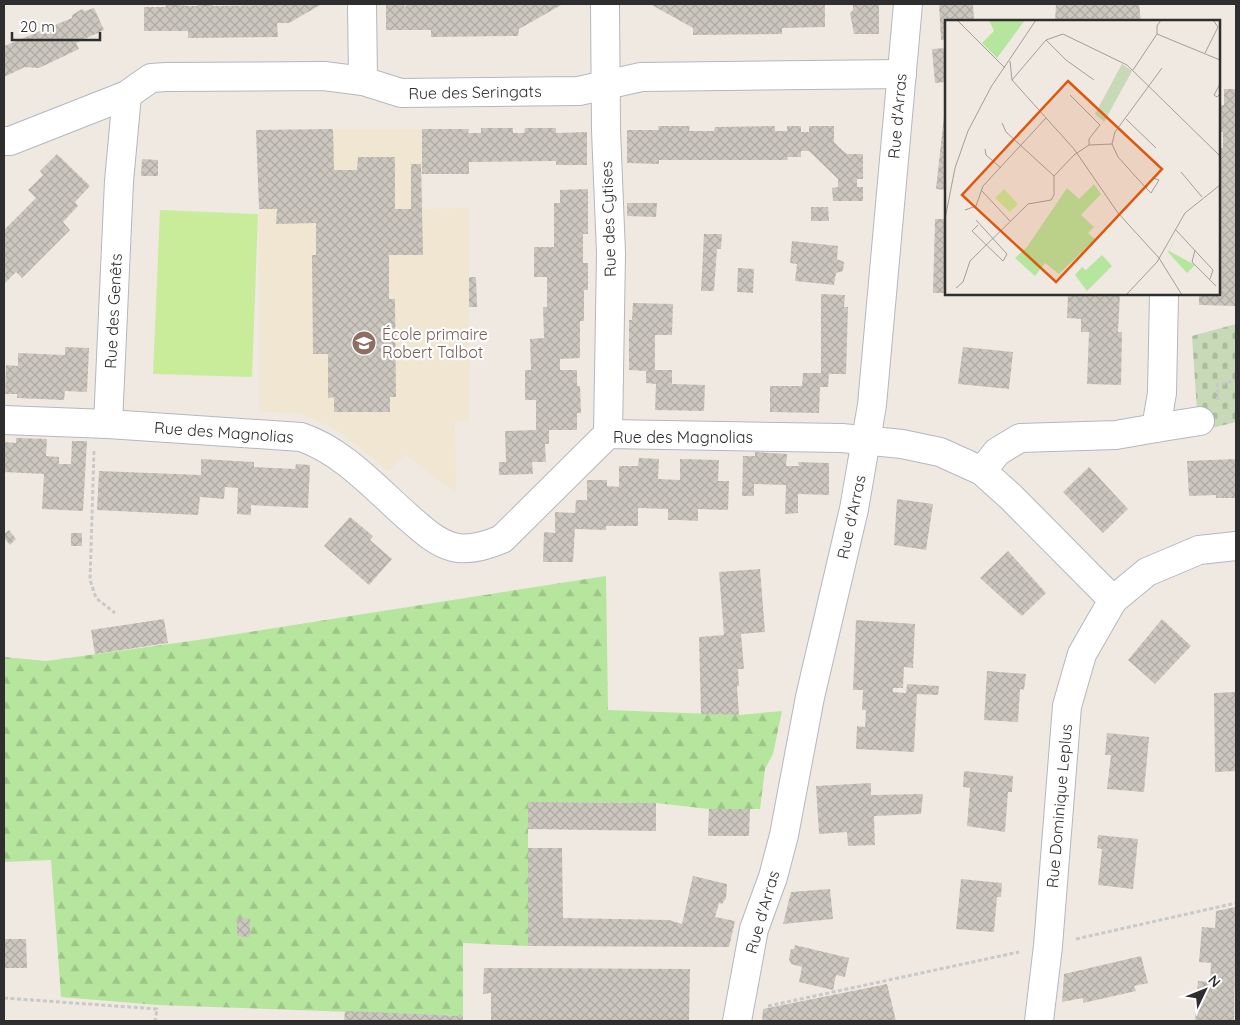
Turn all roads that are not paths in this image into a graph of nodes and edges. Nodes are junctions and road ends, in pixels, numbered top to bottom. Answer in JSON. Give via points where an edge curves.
{"nodes":[{"id":1,"x":362,"y":4,"type":"edge"},
{"id":2,"x":605,"y":4,"type":"edge"},
{"id":3,"x":908,"y":4,"type":"edge"},
{"id":4,"x":902,"y":74,"type":"junction"},
{"id":5,"x":363,"y":81,"type":"junction"},
{"id":6,"x":607,"y":83,"type":"junction"},
{"id":7,"x":127,"y":95,"type":"junction"},
{"id":8,"x":4,"y":141,"type":"edge"},
{"id":9,"x":1164,"y":295,"type":"edge"},
{"id":10,"x":4,"y":420,"type":"edge"},
{"id":11,"x":1200,"y":421,"type":"dead end"},
{"id":12,"x":101,"y":423,"type":"junction"},
{"id":13,"x":1156,"y":428,"type":"junction"},
{"id":14,"x":608,"y":434,"type":"junction"},
{"id":15,"x":866,"y":441,"type":"junction"},
{"id":16,"x":982,"y":471,"type":"junction"},
{"id":17,"x":1236,"y":546,"type":"edge"},
{"id":18,"x":1113,"y":600,"type":"junction"},
{"id":19,"x":737,"y":1016,"type":"edge"},
{"id":20,"x":1039,"y":1021,"type":"edge"}],
"edges":[{"from":1,"to":5,"type":"street"},
{"from":2,"to":6,"type":"street","name":"Rue des Cytises"},
{"from":3,"to":4,"type":"street","name":"Rue d'Arras"},
{"from":4,"to":6,"type":"street","name":"Rue des Seringats","via":[[641,77]]},
{"from":4,"to":15,"type":"street","name":"Rue d'Arras"},
{"from":5,"to":6,"type":"street","name":"Rue des Seringats","via":[[401,93],[579,91]]},
{"from":5,"to":7,"type":"street","name":"Rue des Seringats","via":[[324,76],[166,77],[151,78]]},
{"from":6,"to":14,"type":"street","name":"Rue des Cytises","via":[[611,253]]},
{"from":7,"to":8,"type":"street","name":"Rue des Seringats"},
{"from":7,"to":12,"type":"street","name":"Rue des Genêts"},
{"from":9,"to":13,"type":"street","via":[[1162,393]]},
{"from":10,"to":12,"type":"street"},
{"from":11,"to":13,"type":"street"},
{"from":12,"to":14,"type":"street","name":"Rue des Magnolias","via":[[301,437],[324,446],[355,469],[431,537],[454,547],[488,544],[502,538]]},
{"from":13,"to":16,"type":"street","via":[[1116,435],[1020,438],[997,452]]},
{"from":14,"to":15,"type":"street","name":"Rue des Magnolias"},
{"from":15,"to":16,"type":"street","name":"Rue des Magnolias","via":[[940,452]]},
{"from":15,"to":19,"type":"street","name":"Rue d'Arras","via":[[854,509],[810,697],[784,834],[754,929]]},
{"from":16,"to":18,"type":"street","name":"Rue des Magnolias"},
{"from":17,"to":18,"type":"street","via":[[1199,550],[1147,572]]},
{"from":18,"to":20,"type":"street","name":"Rue Dominique Leplus","via":[[1082,654],[1067,706]]}]}
